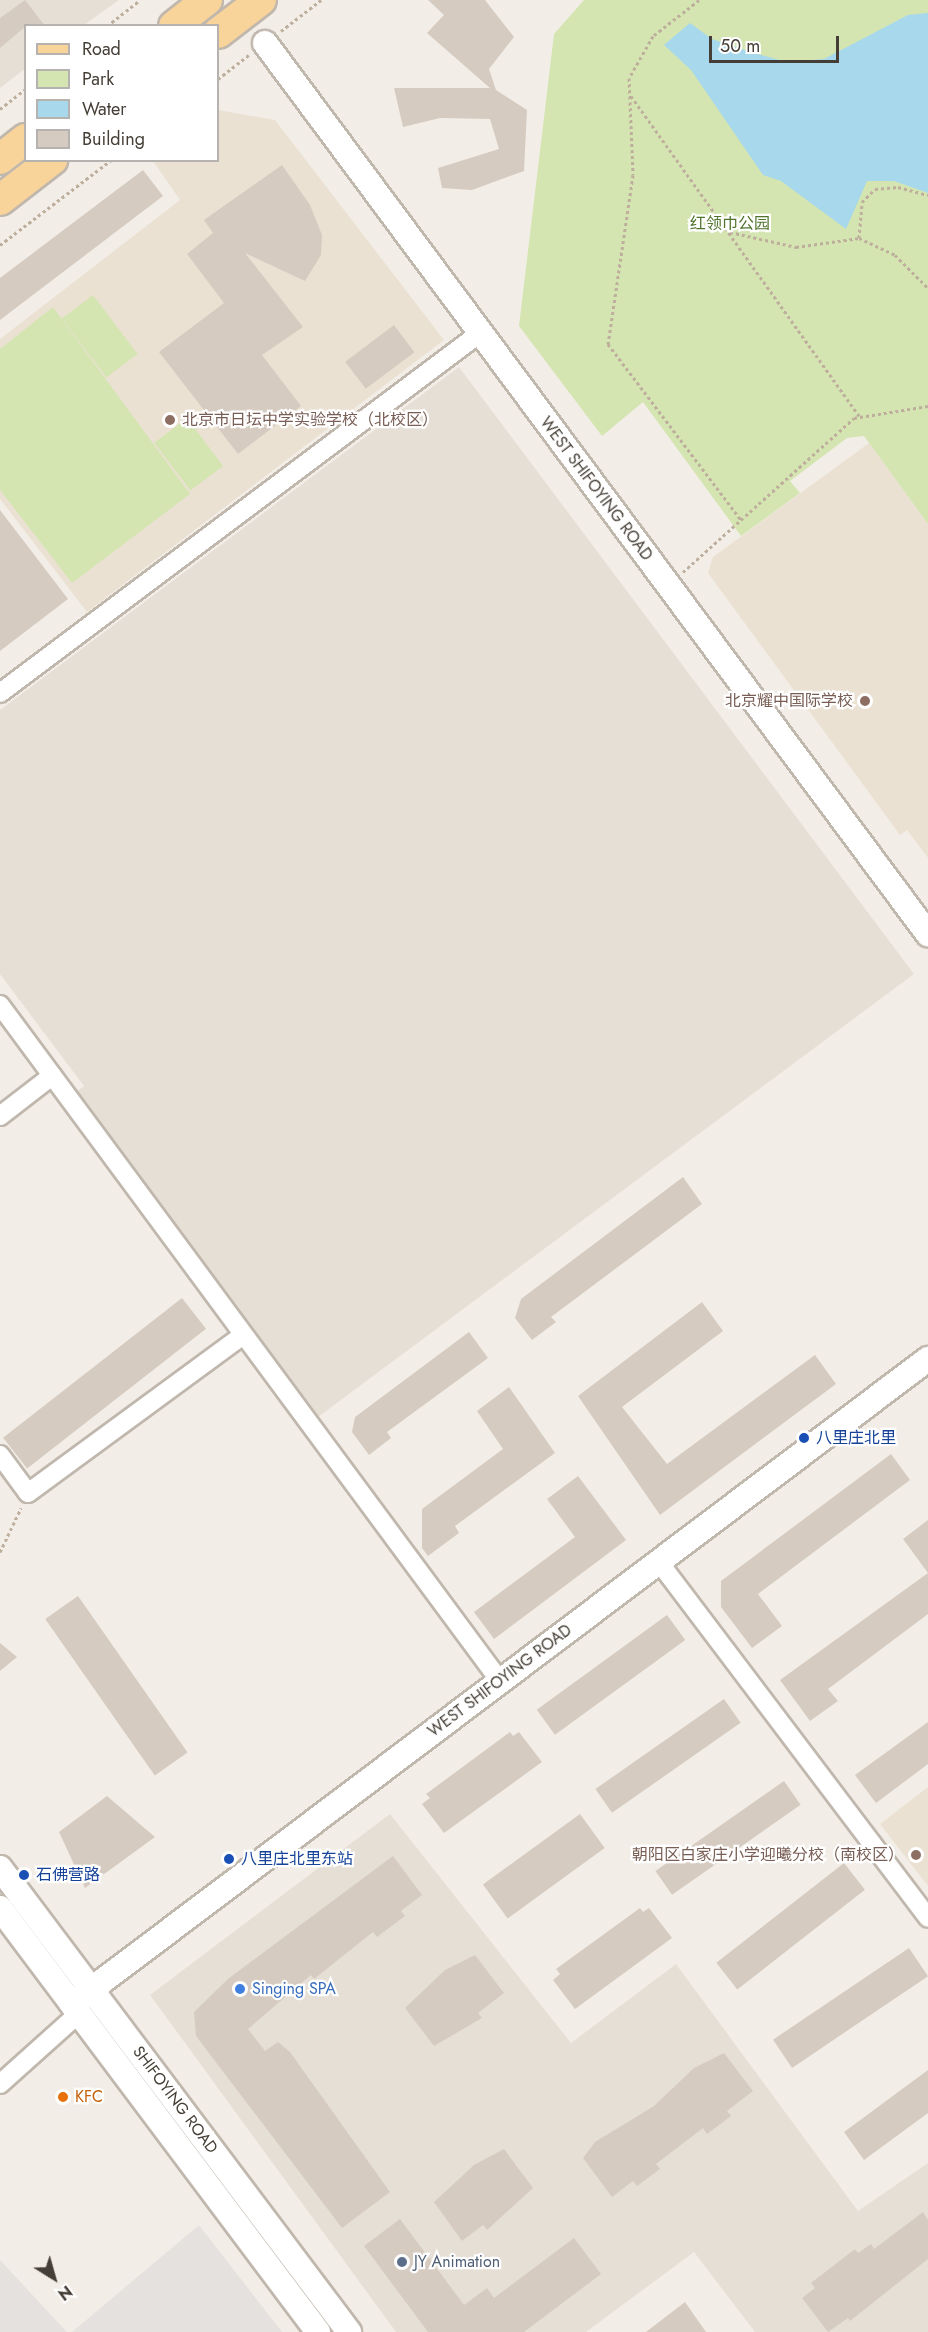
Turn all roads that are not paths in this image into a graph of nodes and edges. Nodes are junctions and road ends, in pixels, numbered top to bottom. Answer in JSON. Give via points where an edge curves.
{"nodes":[{"id":1,"x":207,"y":0,"type":"edge"},
{"id":2,"x":261,"y":0,"type":"edge"},
{"id":3,"x":177,"y":24,"type":"edge"},
{"id":4,"x":219,"y":32,"type":"edge"},
{"id":5,"x":265,"y":43,"type":"dead end"},
{"id":6,"x":24,"y":141,"type":"edge"},
{"id":7,"x":0,"y":159,"type":"edge"},
{"id":8,"x":49,"y":162,"type":"edge"},
{"id":9,"x":0,"y":200,"type":"edge"},
{"id":10,"x":480,"y":333,"type":"junction"},
{"id":11,"x":0,"y":693,"type":"edge"},
{"id":12,"x":928,"y":934,"type":"edge"},
{"id":13,"x":0,"y":1005,"type":"edge"},
{"id":14,"x":52,"y":1076,"type":"junction"},
{"id":15,"x":0,"y":1116,"type":"edge"},
{"id":16,"x":243,"y":1335,"type":"junction"},
{"id":17,"x":928,"y":1359,"type":"edge"},
{"id":18,"x":0,"y":1455,"type":"edge"},
{"id":19,"x":659,"y":1562,"type":"junction"},
{"id":20,"x":500,"y":1681,"type":"junction"},
{"id":21,"x":0,"y":1869,"type":"edge"},
{"id":22,"x":0,"y":1908,"type":"edge"},
{"id":23,"x":928,"y":1918,"type":"edge"},
{"id":24,"x":81,"y":2002,"type":"junction"},
{"id":25,"x":0,"y":2084,"type":"edge"},
{"id":26,"x":318,"y":2332,"type":"edge"},
{"id":27,"x":349,"y":2332,"type":"edge"}],
"edges":[{"from":1,"to":3,"type":"main road"},
{"from":2,"to":4,"type":"main road"},
{"from":5,"to":10,"type":"street","name":"WEST SHIFOYING ROAD"},
{"from":6,"to":7,"type":"main road"},
{"from":8,"to":9,"type":"main road"},
{"from":10,"to":11,"type":"street"},
{"from":10,"to":12,"type":"street","name":"WEST SHIFOYING ROAD"},
{"from":13,"to":14,"type":"street"},
{"from":14,"to":15,"type":"street"},
{"from":14,"to":16,"type":"street"},
{"from":16,"to":18,"type":"street","via":[[28,1493]]},
{"from":16,"to":20,"type":"street"},
{"from":17,"to":19,"type":"street","name":"WEST SHIFOYING ROAD"},
{"from":19,"to":20,"type":"street","name":"WEST SHIFOYING ROAD"},
{"from":19,"to":23,"type":"street"},
{"from":20,"to":24,"type":"street","name":"WEST SHIFOYING ROAD"},
{"from":21,"to":24,"type":"street","name":"SHIFOYING ROAD"},
{"from":22,"to":24,"type":"street"},
{"from":24,"to":25,"type":"street"},
{"from":24,"to":26,"type":"street"},
{"from":24,"to":27,"type":"street","name":"SHIFOYING ROAD"}]}
